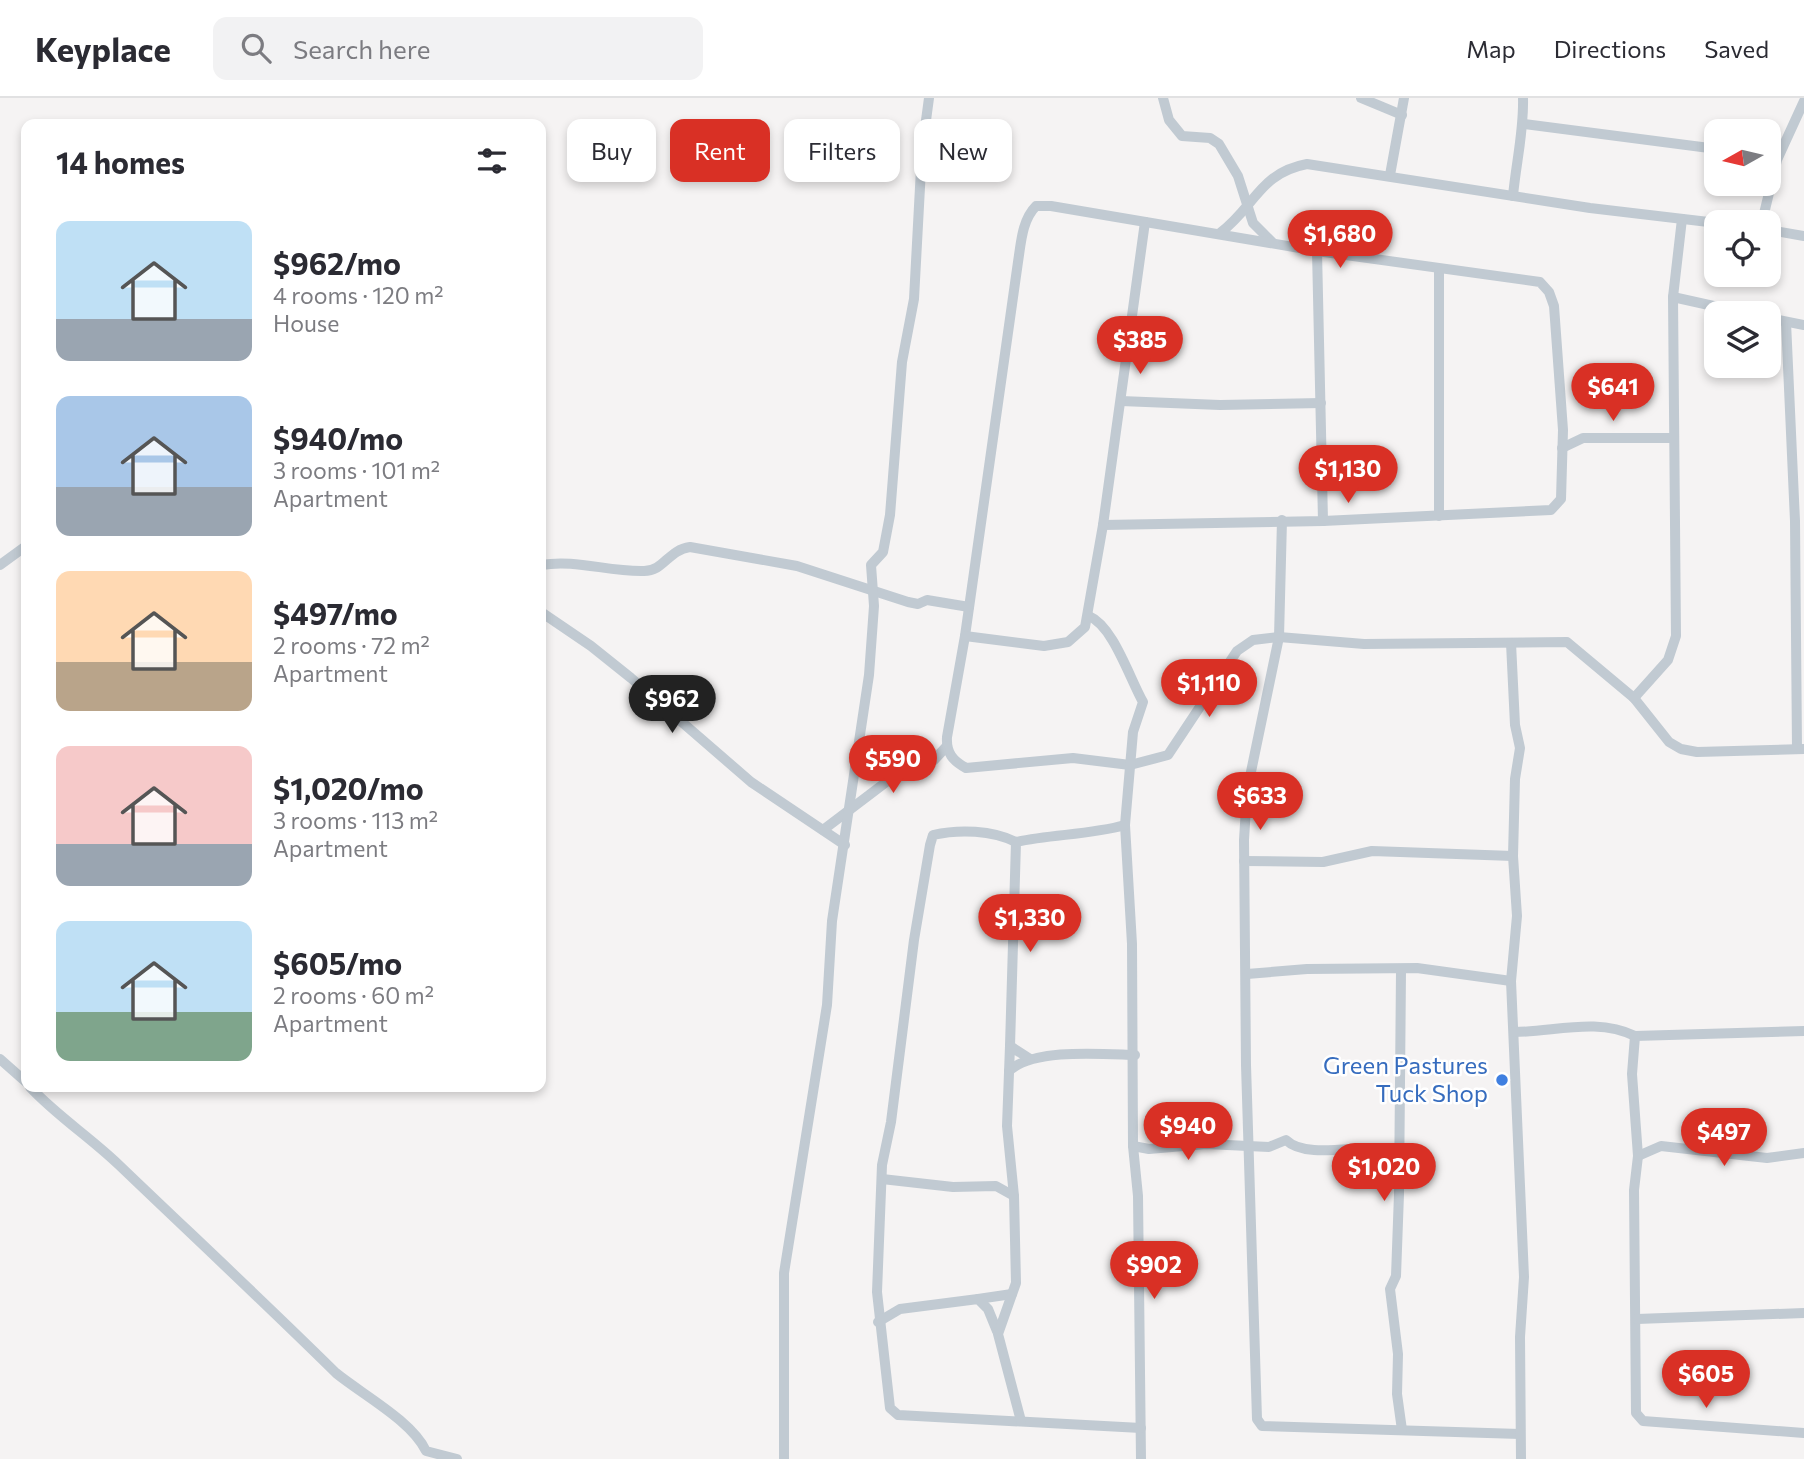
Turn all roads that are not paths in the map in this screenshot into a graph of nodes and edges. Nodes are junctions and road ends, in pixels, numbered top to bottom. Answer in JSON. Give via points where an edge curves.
{"nodes":[{"id":1,"x":929,"y":98,"type":"edge"},
{"id":2,"x":1163,"y":98,"type":"edge"},
{"id":3,"x":1361,"y":98,"type":"edge"},
{"id":4,"x":1404,"y":98,"type":"edge"},
{"id":5,"x":1523,"y":98,"type":"edge"},
{"id":6,"x":1804,"y":100,"type":"edge"},
{"id":7,"x":1402,"y":115,"type":"junction"},
{"id":8,"x":1524,"y":124,"type":"junction"},
{"id":9,"x":1782,"y":142,"type":"edge"},
{"id":10,"x":1704,"y":147,"type":"edge"},
{"id":11,"x":1390,"y":175,"type":"junction"},
{"id":12,"x":1513,"y":196,"type":"junction"},
{"id":13,"x":1247,"y":207,"type":"junction"},
{"id":14,"x":1682,"y":219,"type":"junction"},
{"id":15,"x":1146,"y":222,"type":"junction"},
{"id":16,"x":1704,"y":222,"type":"edge"},
{"id":17,"x":1781,"y":232,"type":"edge"},
{"id":18,"x":1220,"y":233,"type":"junction"},
{"id":19,"x":1804,"y":236,"type":"edge"},
{"id":20,"x":1272,"y":242,"type":"junction"},
{"id":21,"x":1317,"y":251,"type":"junction"},
{"id":22,"x":1439,"y":269,"type":"junction"},
{"id":23,"x":1674,"y":298,"type":"junction"},
{"id":24,"x":1704,"y":304,"type":"edge"},
{"id":25,"x":1781,"y":321,"type":"edge"},
{"id":26,"x":1786,"y":322,"type":"junction"},
{"id":27,"x":1804,"y":325,"type":"edge"},
{"id":28,"x":1121,"y":401,"type":"junction"},
{"id":29,"x":1321,"y":403,"type":"junction"},
{"id":30,"x":1674,"y":438,"type":"junction"},
{"id":31,"x":1562,"y":448,"type":"junction"},
{"id":32,"x":1439,"y":516,"type":"junction"},
{"id":33,"x":1282,"y":520,"type":"junction"},
{"id":34,"x":1800,"y":520,"type":"edge"},
{"id":35,"x":1323,"y":521,"type":"junction"},
{"id":36,"x":1103,"y":525,"type":"junction"},
{"id":37,"x":21,"y":549,"type":"edge"},
{"id":38,"x":546,"y":564,"type":"edge"},
{"id":39,"x":0,"y":565,"type":"edge"},
{"id":40,"x":874,"y":589,"type":"junction"},
{"id":41,"x":969,"y":607,"type":"junction"},
{"id":42,"x":546,"y":616,"type":"edge"},
{"id":43,"x":1089,"y":616,"type":"junction"},
{"id":44,"x":965,"y":636,"type":"junction"},
{"id":45,"x":1279,"y":637,"type":"junction"},
{"id":46,"x":1800,"y":637,"type":"edge"},
{"id":47,"x":1511,"y":643,"type":"junction"},
{"id":48,"x":1634,"y":698,"type":"junction"},
{"id":49,"x":947,"y":746,"type":"junction"},
{"id":50,"x":1801,"y":749,"type":"edge"},
{"id":51,"x":934,"y":760,"type":"junction"},
{"id":52,"x":954,"y":761,"type":"junction"},
{"id":53,"x":1130,"y":765,"type":"junction"},
{"id":54,"x":849,"y":813,"type":"junction"},
{"id":55,"x":1125,"y":825,"type":"junction"},
{"id":56,"x":823,"y":830,"type":"junction"},
{"id":57,"x":1016,"y":842,"type":"junction"},
{"id":58,"x":845,"y":845,"type":"junction"},
{"id":59,"x":1513,"y":856,"type":"junction"},
{"id":60,"x":1244,"y":861,"type":"junction"},
{"id":61,"x":1401,"y":971,"type":"junction"},
{"id":62,"x":1247,"y":974,"type":"junction"},
{"id":63,"x":1511,"y":981,"type":"junction"},
{"id":64,"x":1804,"y":1031,"type":"edge"},
{"id":65,"x":1514,"y":1032,"type":"junction"},
{"id":66,"x":1635,"y":1036,"type":"junction"},
{"id":67,"x":1010,"y":1046,"type":"junction"},
{"id":68,"x":1135,"y":1055,"type":"junction"},
{"id":69,"x":0,"y":1059,"type":"edge"},
{"id":70,"x":1030,"y":1059,"type":"junction"},
{"id":71,"x":1009,"y":1071,"type":"junction"},
{"id":72,"x":21,"y":1078,"type":"edge"},
{"id":73,"x":35,"y":1092,"type":"edge"},
{"id":74,"x":1133,"y":1146,"type":"junction"},
{"id":75,"x":1250,"y":1148,"type":"junction"},
{"id":76,"x":1804,"y":1153,"type":"edge"},
{"id":77,"x":1638,"y":1156,"type":"junction"},
{"id":78,"x":1399,"y":1160,"type":"junction"},
{"id":79,"x":882,"y":1179,"type":"junction"},
{"id":80,"x":1014,"y":1196,"type":"junction"},
{"id":81,"x":1012,"y":1294,"type":"junction"},
{"id":82,"x":877,"y":1299,"type":"junction"},
{"id":83,"x":978,"y":1299,"type":"junction"},
{"id":84,"x":895,"y":1310,"type":"junction"},
{"id":85,"x":1804,"y":1313,"type":"edge"},
{"id":86,"x":1637,"y":1319,"type":"junction"},
{"id":87,"x":878,"y":1322,"type":"junction"},
{"id":88,"x":998,"y":1334,"type":"junction"},
{"id":89,"x":1021,"y":1421,"type":"junction"},
{"id":90,"x":1141,"y":1427,"type":"junction"},
{"id":91,"x":1402,"y":1430,"type":"junction"},
{"id":92,"x":1804,"y":1433,"type":"edge"},
{"id":93,"x":1520,"y":1434,"type":"junction"},
{"id":94,"x":423,"y":1455,"type":"edge"},
{"id":95,"x":457,"y":1459,"type":"edge"},
{"id":96,"x":784,"y":1459,"type":"edge"},
{"id":97,"x":1141,"y":1459,"type":"edge"},
{"id":98,"x":1521,"y":1459,"type":"edge"}],
"edges":[{"from":1,"to":40,"type":"street","via":[[914,299],[902,362],[890,515],[883,552],[872,565]]},
{"from":2,"to":13,"type":"street","via":[[1169,120],[1182,136],[1210,138],[1219,144],[1238,176]]},
{"from":3,"to":7,"type":"street"},
{"from":4,"to":7,"type":"street"},
{"from":5,"to":8,"type":"street"},
{"from":6,"to":9,"type":"street"},
{"from":7,"to":11,"type":"street"},
{"from":8,"to":10,"type":"street"},
{"from":8,"to":12,"type":"street"},
{"from":11,"to":12,"type":"street"},
{"from":11,"to":13,"type":"street","via":[[1307,164],[1290,167],[1269,180]]},
{"from":12,"to":14,"type":"street"},
{"from":13,"to":18,"type":"street"},
{"from":13,"to":20,"type":"street","via":[[1254,223]]},
{"from":14,"to":16,"type":"street"},
{"from":14,"to":23,"type":"street"},
{"from":15,"to":18,"type":"street"},
{"from":15,"to":28,"type":"street"},
{"from":15,"to":41,"type":"street","via":[[1051,206],[1036,206],[1029,213]]},
{"from":17,"to":19,"type":"street"},
{"from":18,"to":20,"type":"street"},
{"from":20,"to":21,"type":"street"},
{"from":21,"to":22,"type":"street"},
{"from":21,"to":29,"type":"street"},
{"from":22,"to":31,"type":"street","via":[[1539,282],[1549,292],[1554,306]]},
{"from":22,"to":32,"type":"street"},
{"from":23,"to":24,"type":"street"},
{"from":23,"to":30,"type":"street"},
{"from":25,"to":26,"type":"street"},
{"from":26,"to":27,"type":"street"},
{"from":26,"to":34,"type":"street"},
{"from":28,"to":29,"type":"street"},
{"from":28,"to":36,"type":"street"},
{"from":29,"to":35,"type":"street"},
{"from":30,"to":31,"type":"street","via":[[1583,438]]},
{"from":30,"to":48,"type":"street","via":[[1676,636],[1668,660]]},
{"from":31,"to":32,"type":"street","via":[[1561,499],[1551,510]]},
{"from":32,"to":35,"type":"street"},
{"from":33,"to":35,"type":"street"},
{"from":33,"to":36,"type":"street"},
{"from":33,"to":45,"type":"street"},
{"from":34,"to":46,"type":"street"},
{"from":36,"to":43,"type":"street"},
{"from":37,"to":39,"type":"street"},
{"from":38,"to":40,"type":"street","via":[[573,561],[645,571],[657,569],[680,548],[691,547],[797,566]]},
{"from":40,"to":41,"type":"street","via":[[918,604],[927,600]]},
{"from":40,"to":54,"type":"street","via":[[869,675]]},
{"from":41,"to":44,"type":"street"},
{"from":42,"to":56,"type":"street","via":[[631,678],[751,782]]},
{"from":43,"to":44,"type":"street","via":[[1079,635],[1044,646]]},
{"from":43,"to":53,"type":"street","via":[[1101,621],[1112,636],[1143,702],[1133,732]]},
{"from":44,"to":49,"type":"street"},
{"from":45,"to":47,"type":"street","via":[[1364,644]]},
{"from":45,"to":53,"type":"street","via":[[1253,640],[1237,651],[1168,755]]},
{"from":45,"to":60,"type":"street","via":[[1247,791]]},
{"from":46,"to":50,"type":"street"},
{"from":47,"to":48,"type":"street","via":[[1567,642]]},
{"from":47,"to":59,"type":"street","via":[[1520,748]]},
{"from":48,"to":50,"type":"street","via":[[1681,749]]},
{"from":49,"to":51,"type":"street"},
{"from":49,"to":52,"type":"street"},
{"from":51,"to":52,"type":"street"},
{"from":51,"to":54,"type":"street","via":[[906,767]]},
{"from":52,"to":53,"type":"street","via":[[967,768],[1073,758]]},
{"from":53,"to":55,"type":"street"},
{"from":54,"to":56,"type":"street"},
{"from":54,"to":58,"type":"street"},
{"from":55,"to":57,"type":"street"},
{"from":55,"to":68,"type":"street"},
{"from":56,"to":58,"type":"street"},
{"from":57,"to":67,"type":"street"},
{"from":57,"to":79,"type":"street","via":[[998,833],[933,835],[915,927]]},
{"from":58,"to":96,"type":"street","via":[[832,921],[827,1005],[784,1273]]},
{"from":59,"to":60,"type":"street","via":[[1372,851],[1323,862]]},
{"from":59,"to":63,"type":"street","via":[[1517,916]]},
{"from":60,"to":62,"type":"street"},
{"from":61,"to":62,"type":"street","via":[[1307,969]]},
{"from":61,"to":63,"type":"street","via":[[1417,968]]},
{"from":61,"to":78,"type":"street"},
{"from":62,"to":75,"type":"street"},
{"from":63,"to":65,"type":"street"},
{"from":64,"to":66,"type":"street"},
{"from":65,"to":66,"type":"street","via":[[1611,1027]]},
{"from":65,"to":93,"type":"street","via":[[1524,1277]]},
{"from":66,"to":77,"type":"street","via":[[1632,1074]]},
{"from":67,"to":70,"type":"street"},
{"from":67,"to":71,"type":"street"},
{"from":68,"to":70,"type":"street"},
{"from":68,"to":74,"type":"street"},
{"from":69,"to":72,"type":"street"},
{"from":70,"to":71,"type":"street"},
{"from":71,"to":80,"type":"street","via":[[1007,1126]]},
{"from":73,"to":94,"type":"street","via":[[118,1164],[336,1373],[406,1424],[420,1439]]},
{"from":74,"to":75,"type":"street"},
{"from":74,"to":90,"type":"street","via":[[1138,1196]]},
{"from":75,"to":78,"type":"street","via":[[1286,1140],[1307,1149],[1376,1148]]},
{"from":75,"to":91,"type":"street","via":[[1257,1419],[1262,1426]]},
{"from":76,"to":77,"type":"street","via":[[1767,1158],[1661,1146]]},
{"from":77,"to":86,"type":"street","via":[[1634,1190]]},
{"from":78,"to":91,"type":"street","via":[[1397,1259],[1390,1302]]},
{"from":79,"to":80,"type":"street","via":[[953,1187],[996,1186]]},
{"from":79,"to":82,"type":"street"},
{"from":80,"to":81,"type":"street","via":[[1016,1283]]},
{"from":81,"to":83,"type":"street"},
{"from":81,"to":88,"type":"street"},
{"from":82,"to":84,"type":"street"},
{"from":82,"to":87,"type":"street"},
{"from":83,"to":84,"type":"street"},
{"from":83,"to":88,"type":"street","via":[[988,1309]]},
{"from":84,"to":87,"type":"street"},
{"from":85,"to":86,"type":"street"},
{"from":86,"to":92,"type":"street","via":[[1634,1407],[1643,1422]]},
{"from":87,"to":89,"type":"street","via":[[890,1408],[898,1415]]},
{"from":88,"to":89,"type":"street"},
{"from":89,"to":90,"type":"street"},
{"from":90,"to":97,"type":"street"},
{"from":91,"to":93,"type":"street"},
{"from":93,"to":98,"type":"street"},
{"from":94,"to":95,"type":"street"}]}
